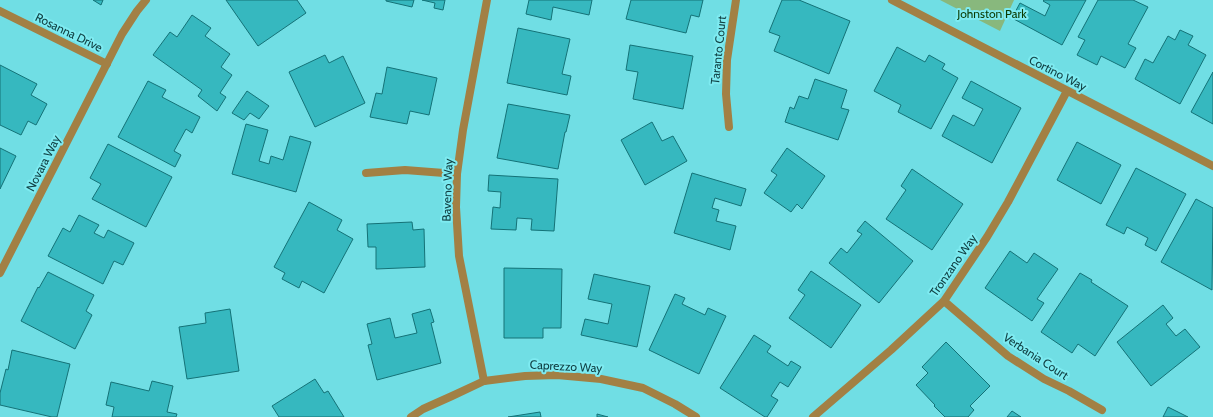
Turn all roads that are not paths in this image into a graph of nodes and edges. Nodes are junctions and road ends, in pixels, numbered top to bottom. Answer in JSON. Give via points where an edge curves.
{"nodes":[{"id":1,"x":146,"y":0,"type":"edge"},
{"id":2,"x":487,"y":0,"type":"edge"},
{"id":3,"x":736,"y":0,"type":"edge"},
{"id":4,"x":892,"y":0,"type":"edge"},
{"id":5,"x":0,"y":11,"type":"edge"},
{"id":6,"x":107,"y":64,"type":"junction"},
{"id":7,"x":1067,"y":91,"type":"junction"},
{"id":8,"x":729,"y":127,"type":"dead end"},
{"id":9,"x":1213,"y":166,"type":"edge"},
{"id":10,"x":366,"y":173,"type":"dead end"},
{"id":11,"x":457,"y":174,"type":"junction"},
{"id":12,"x":0,"y":273,"type":"edge"},
{"id":13,"x":944,"y":301,"type":"junction"},
{"id":14,"x":484,"y":381,"type":"junction"},
{"id":15,"x":1102,"y":410,"type":"dead end"},
{"id":16,"x":411,"y":417,"type":"edge"},
{"id":17,"x":696,"y":417,"type":"edge"},
{"id":18,"x":813,"y":417,"type":"edge"}],
"edges":[{"from":1,"to":6,"type":"street","via":[[122,34]]},
{"from":2,"to":11,"type":"street","name":"Baveno Way"},
{"from":3,"to":8,"type":"street","name":"Taranto Court","via":[[727,60],[726,94]]},
{"from":4,"to":7,"type":"street","name":"Cortino Way"},
{"from":5,"to":6,"type":"street","name":"Rosanna Drive"},
{"from":6,"to":12,"type":"street","name":"Novara Way"},
{"from":7,"to":9,"type":"street","name":"Cortino Way"},
{"from":7,"to":13,"type":"street","name":"Tronzano Way","via":[[1008,202]]},
{"from":10,"to":11,"type":"street","via":[[404,170]]},
{"from":11,"to":14,"type":"street","name":"Baveno Way","via":[[459,256]]},
{"from":13,"to":15,"type":"street","name":"Verbania Court","via":[[1008,356],[1044,379]]},
{"from":13,"to":18,"type":"street","name":"Tronzano Way"},
{"from":14,"to":16,"type":"street","name":"Caprezzo Way","via":[[423,408]]},
{"from":14,"to":17,"type":"street","name":"Caprezzo Way","via":[[557,375],[601,380],[643,388]]}]}
